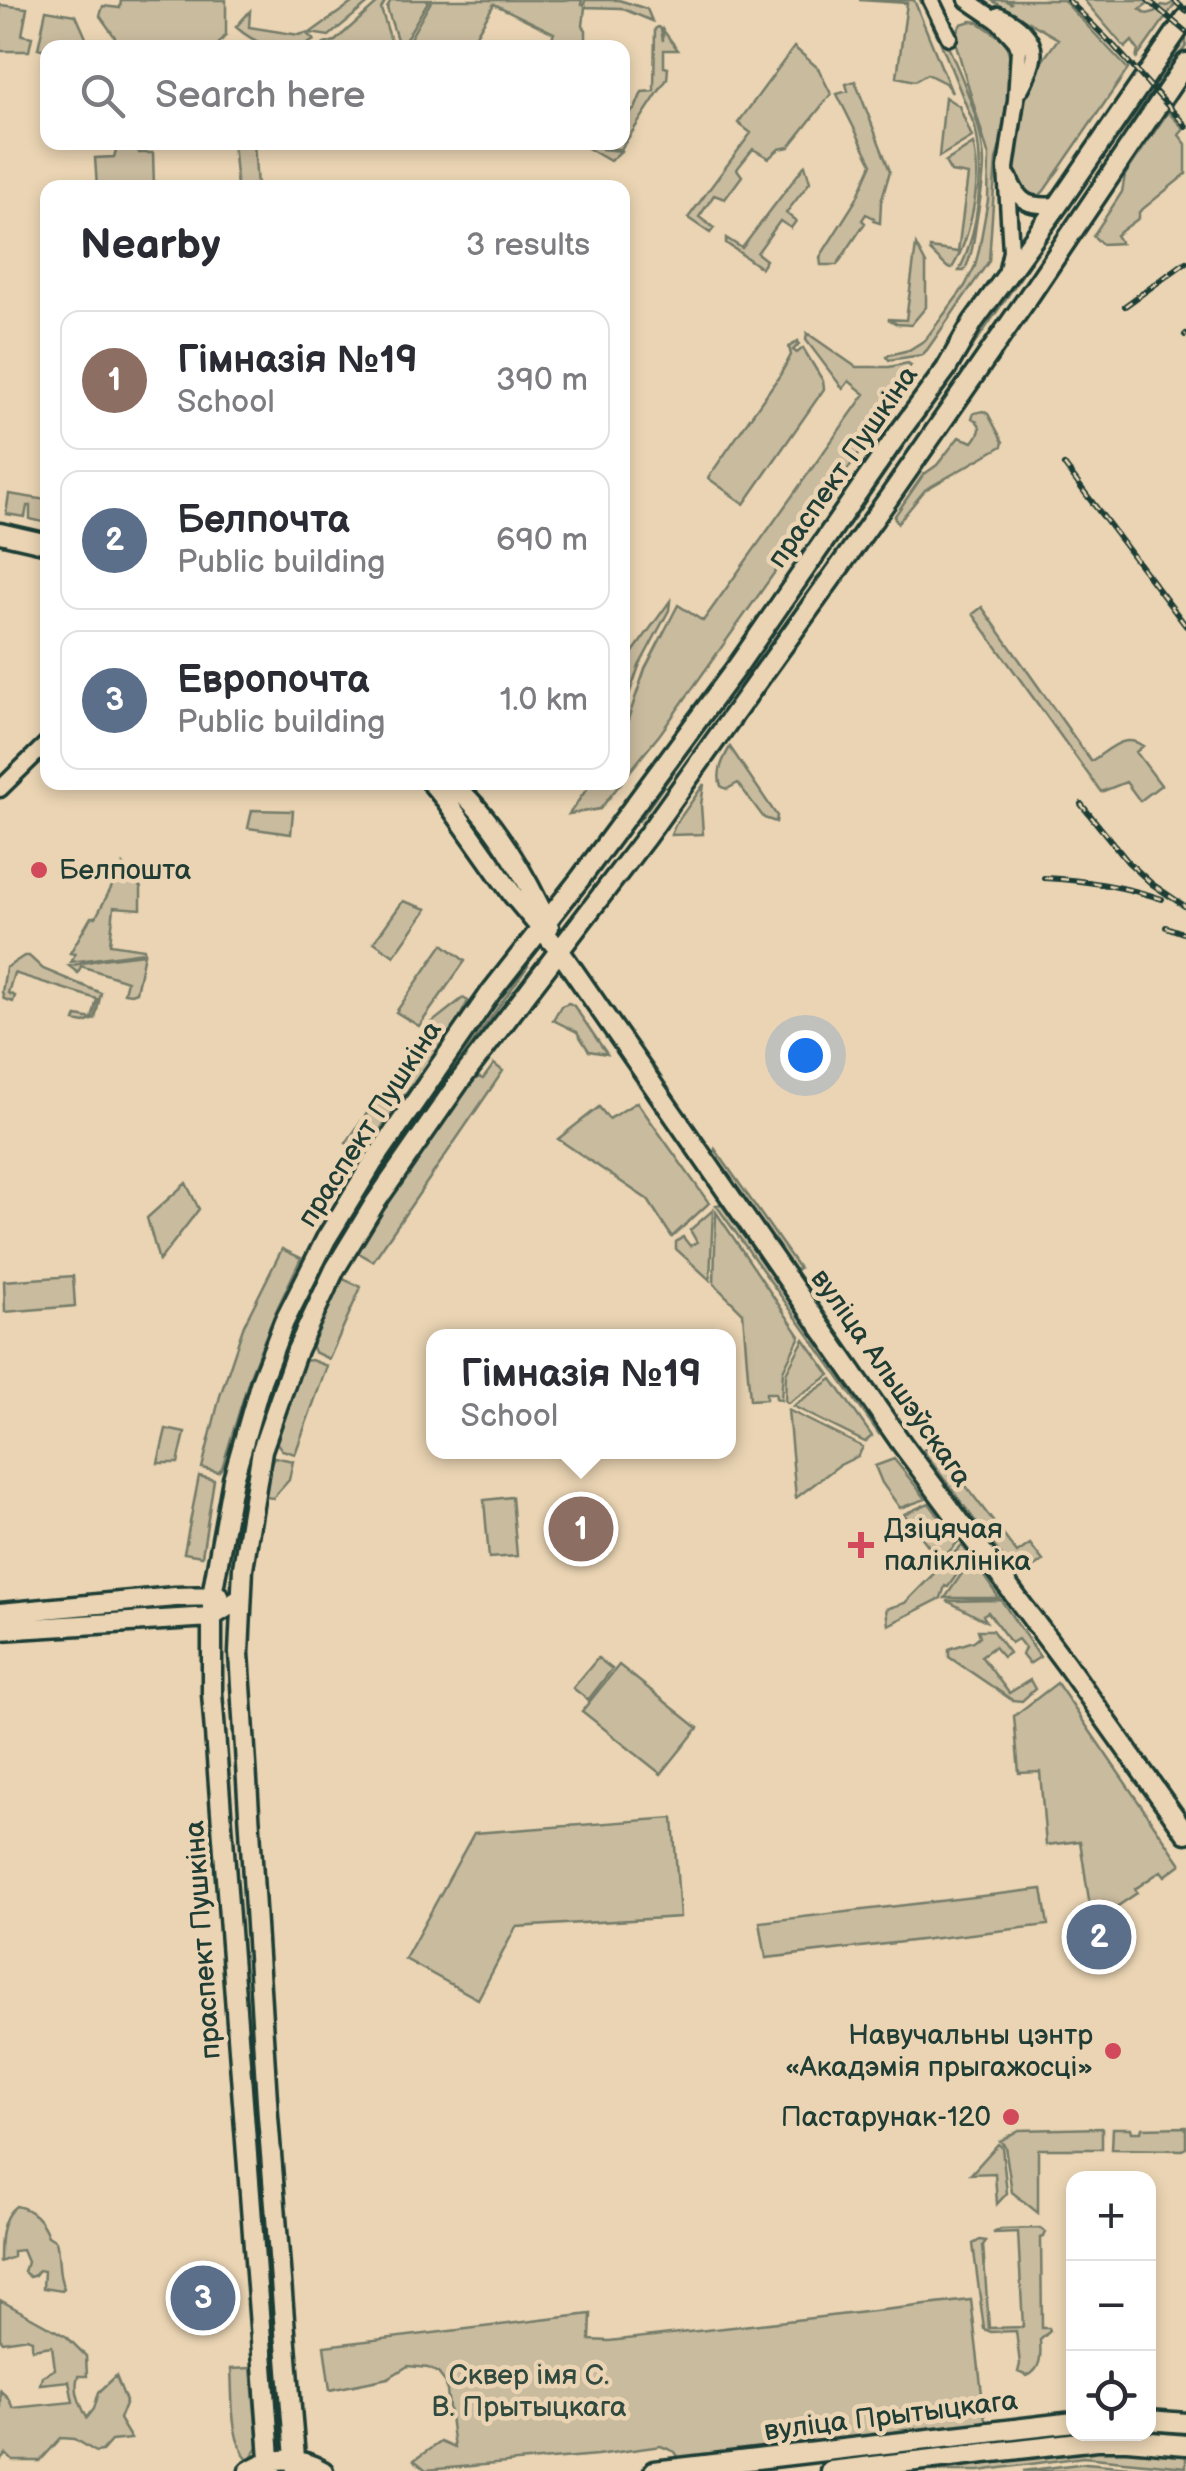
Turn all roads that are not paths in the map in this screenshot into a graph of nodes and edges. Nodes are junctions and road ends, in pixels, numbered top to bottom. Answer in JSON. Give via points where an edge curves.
{"nodes":[{"id":1,"x":931,"y":0,"type":"edge"},
{"id":2,"x":967,"y":0,"type":"edge"},
{"id":3,"x":1186,"y":18,"type":"edge"},
{"id":4,"x":948,"y":37,"type":"dead end"},
{"id":5,"x":1186,"y":63,"type":"edge"},
{"id":6,"x":1006,"y":168,"type":"junction"},
{"id":7,"x":1058,"y":206,"type":"junction"},
{"id":8,"x":1006,"y":275,"type":"junction"},
{"id":9,"x":0,"y":533,"type":"edge"},
{"id":10,"x":40,"y":542,"type":"edge"},
{"id":11,"x":40,"y":750,"type":"edge"},
{"id":12,"x":0,"y":789,"type":"edge"},
{"id":13,"x":438,"y":790,"type":"edge"},
{"id":14,"x":458,"y":790,"type":"edge"},
{"id":15,"x":624,"y":818,"type":"junction"},
{"id":16,"x":646,"y":836,"type":"junction"},
{"id":17,"x":580,"y":879,"type":"junction"},
{"id":18,"x":528,"y":883,"type":"junction"},
{"id":19,"x":543,"y":924,"type":"junction"},
{"id":20,"x":559,"y":950,"type":"junction"},
{"id":21,"x":218,"y":1565,"type":"junction"},
{"id":22,"x":212,"y":1595,"type":"junction"},
{"id":23,"x":180,"y":1597,"type":"junction"},
{"id":24,"x":240,"y":1599,"type":"junction"},
{"id":25,"x":0,"y":1613,"type":"edge"},
{"id":26,"x":211,"y":1616,"type":"junction"},
{"id":27,"x":174,"y":1619,"type":"junction"},
{"id":28,"x":0,"y":1630,"type":"edge"},
{"id":29,"x":212,"y":1654,"type":"junction"},
{"id":30,"x":1186,"y":1832,"type":"edge"},
{"id":31,"x":1156,"y":2421,"type":"edge"},
{"id":32,"x":1066,"y":2423,"type":"edge"},
{"id":33,"x":1186,"y":2423,"type":"edge"},
{"id":34,"x":1186,"y":2445,"type":"edge"},
{"id":35,"x":270,"y":2466,"type":"edge"},
{"id":36,"x":296,"y":2466,"type":"edge"},
{"id":37,"x":665,"y":2470,"type":"edge"},
{"id":38,"x":249,"y":2471,"type":"edge"},
{"id":39,"x":323,"y":2471,"type":"edge"},
{"id":40,"x":830,"y":2471,"type":"edge"}],
"edges":[{"from":1,"to":4,"type":"street"},
{"from":2,"to":6,"type":"street","via":[[1016,41]]},
{"from":3,"to":7,"type":"main road","name":"праспект Пушкіна"},
{"from":5,"to":16,"type":"main road","name":"праспект Пушкіна","via":[[973,377]]},
{"from":6,"to":7,"type":"street","via":[[1021,199]]},
{"from":6,"to":8,"type":"street"},
{"from":7,"to":8,"type":"main road","name":"праспект Пушкіна"},
{"from":8,"to":15,"type":"main road","name":"праспект Пушкіна","via":[[739,664]]},
{"from":9,"to":10,"type":"main road"},
{"from":11,"to":12,"type":"street"},
{"from":13,"to":19,"type":"main road","name":"вуліца Альшэўскага","via":[[513,895]]},
{"from":14,"to":18,"type":"main road","name":"вуліца Альшэўскага"},
{"from":15,"to":16,"type":"main road","via":[[627,832]]},
{"from":15,"to":17,"type":"main road","name":"праспект Пушкіна"},
{"from":16,"to":20,"type":"main road","name":"праспект Пушкіна"},
{"from":17,"to":18,"type":"main road","via":[[560,888]]},
{"from":17,"to":19,"type":"main road","name":"праспект Пушкіна"},
{"from":18,"to":19,"type":"main road","name":"вуліца Альшэўскага"},
{"from":19,"to":20,"type":"main road","name":"вуліца Альшэўскага"},
{"from":19,"to":21,"type":"main road","name":"праспект Пушкіна","via":[[372,1164],[315,1260],[260,1381]]},
{"from":20,"to":24,"type":"main road","name":"праспект Пушкіна","via":[[459,1082],[330,1278],[262,1450]]},
{"from":20,"to":30,"type":"main road","name":"вуліца Альшэўскага","via":[[902,1444]]},
{"from":21,"to":22,"type":"main road","name":"праспект Пушкіна"},
{"from":21,"to":23,"type":"main road","via":[[200,1588]]},
{"from":22,"to":23,"type":"main road"},
{"from":22,"to":24,"type":"main road"},
{"from":22,"to":26,"type":"main road","name":"праспект Пушкіна"},
{"from":23,"to":25,"type":"main road"},
{"from":24,"to":26,"type":"main road"},
{"from":24,"to":36,"type":"main road","name":"праспект Пушкіна","via":[[242,1725]]},
{"from":26,"to":27,"type":"main road"},
{"from":26,"to":29,"type":"main road","name":"праспект Пушкіна"},
{"from":27,"to":28,"type":"main road"},
{"from":27,"to":29,"type":"main road"},
{"from":29,"to":35,"type":"main road","name":"праспект Пушкіна"},
{"from":31,"to":33,"type":"main road"},
{"from":32,"to":37,"type":"main road","name":"вуліца Прытыцкага"},
{"from":34,"to":40,"type":"main road","name":"вуліца Прытыцкага","via":[[1096,2440]]},
{"from":35,"to":36,"type":"main road"},
{"from":35,"to":38,"type":"main road"},
{"from":36,"to":39,"type":"main road"}]}
